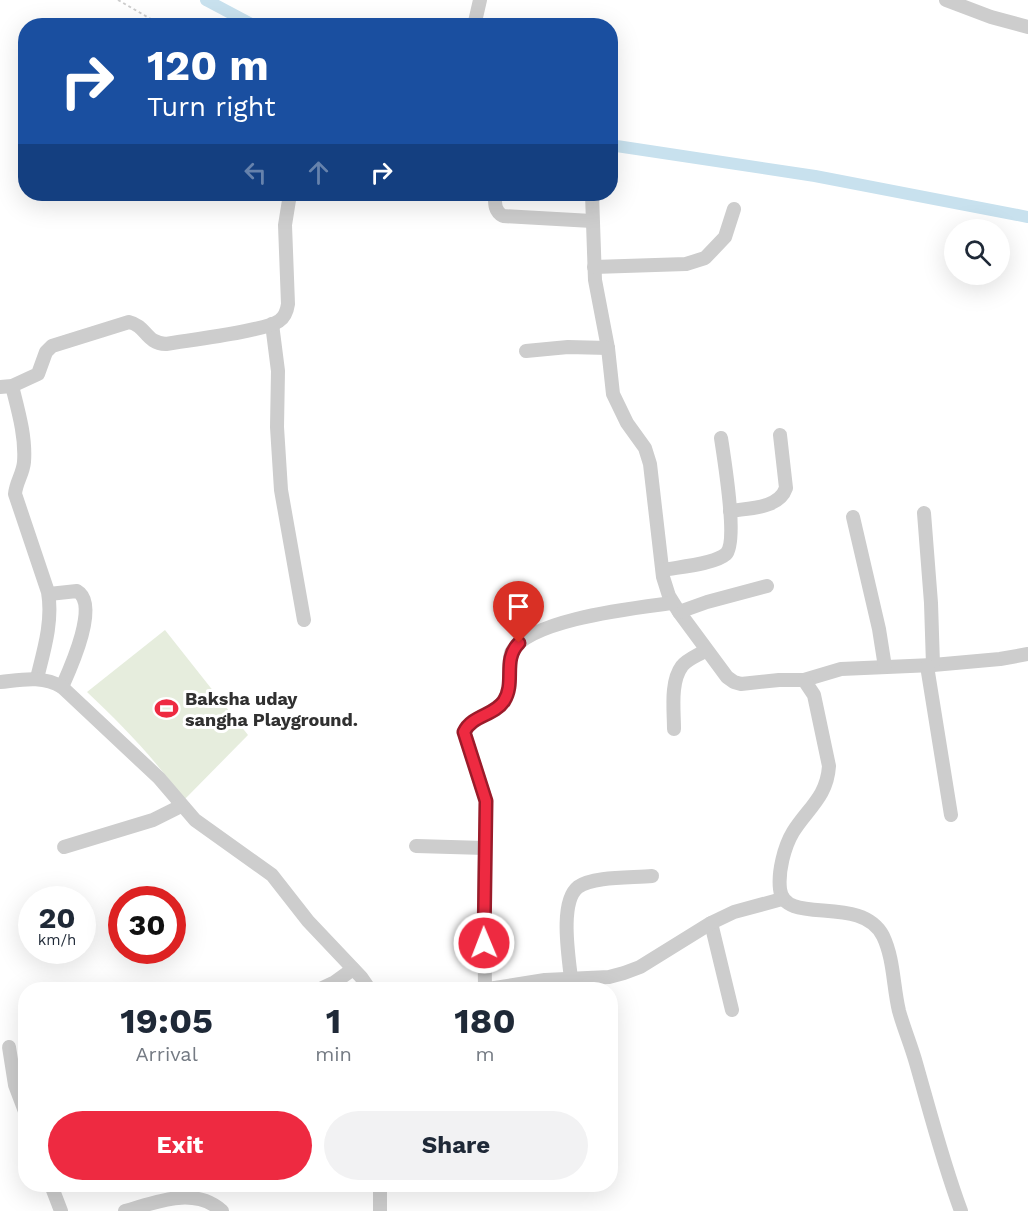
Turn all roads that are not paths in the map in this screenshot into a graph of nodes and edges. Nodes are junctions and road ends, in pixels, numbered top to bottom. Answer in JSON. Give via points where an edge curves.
{"nodes":[{"id":1,"x":480,"y":0,"type":"edge"},
{"id":2,"x":946,"y":0,"type":"edge"},
{"id":3,"x":988,"y":0,"type":"edge"},
{"id":4,"x":984,"y":14,"type":"junction"},
{"id":5,"x":476,"y":18,"type":"edge"},
{"id":6,"x":1028,"y":27,"type":"edge"},
{"id":7,"x":289,"y":201,"type":"edge"},
{"id":8,"x":496,"y":201,"type":"edge"},
{"id":9,"x":592,"y":201,"type":"edge"},
{"id":10,"x":734,"y":209,"type":"dead end"},
{"id":11,"x":592,"y":221,"type":"junction"},
{"id":12,"x":594,"y":267,"type":"junction"},
{"id":13,"x":272,"y":324,"type":"junction"},
{"id":14,"x":608,"y":348,"type":"junction"},
{"id":15,"x":526,"y":351,"type":"dead end"},
{"id":16,"x":6,"y":386,"type":"edge"},
{"id":17,"x":780,"y":435,"type":"dead end"},
{"id":18,"x":721,"y":438,"type":"dead end"},
{"id":19,"x":730,"y":511,"type":"junction"},
{"id":20,"x":924,"y":513,"type":"dead end"},
{"id":21,"x":853,"y":517,"type":"dead end"},
{"id":22,"x":663,"y":570,"type":"junction"},
{"id":23,"x":767,"y":586,"type":"dead end"},
{"id":24,"x":49,"y":594,"type":"junction"},
{"id":25,"x":676,"y":608,"type":"junction"},
{"id":26,"x":304,"y":620,"type":"dead end"},
{"id":27,"x":706,"y":650,"type":"junction"},
{"id":28,"x":1028,"y":654,"type":"edge"},
{"id":29,"x":930,"y":666,"type":"junction"},
{"id":30,"x":885,"y":667,"type":"junction"},
{"id":31,"x":37,"y":678,"type":"junction"},
{"id":32,"x":804,"y":680,"type":"junction"},
{"id":33,"x":0,"y":682,"type":"edge"},
{"id":34,"x":62,"y":687,"type":"junction"},
{"id":35,"x":674,"y":729,"type":"dead end"},
{"id":36,"x":181,"y":806,"type":"junction"},
{"id":37,"x":951,"y":815,"type":"dead end"},
{"id":38,"x":416,"y":846,"type":"dead end"},
{"id":39,"x":64,"y":847,"type":"dead end"},
{"id":40,"x":485,"y":848,"type":"junction"},
{"id":41,"x":652,"y":876,"type":"dead end"},
{"id":42,"x":782,"y":899,"type":"junction"},
{"id":43,"x":711,"y":923,"type":"junction"},
{"id":44,"x":353,"y":969,"type":"junction"},
{"id":45,"x":571,"y":979,"type":"junction"},
{"id":46,"x":335,"y":982,"type":"edge"},
{"id":47,"x":364,"y":982,"type":"edge"},
{"id":48,"x":484,"y":982,"type":"edge"},
{"id":49,"x":533,"y":982,"type":"edge"},
{"id":50,"x":732,"y":1010,"type":"dead end"},
{"id":51,"x":9,"y":1047,"type":"dead end"},
{"id":52,"x":18,"y":1093,"type":"edge"},
{"id":53,"x":54,"y":1192,"type":"edge"},
{"id":54,"x":380,"y":1192,"type":"edge"},
{"id":55,"x":61,"y":1211,"type":"edge"},
{"id":56,"x":125,"y":1211,"type":"edge"},
{"id":57,"x":222,"y":1211,"type":"edge"},
{"id":58,"x":380,"y":1211,"type":"edge"},
{"id":59,"x":961,"y":1211,"type":"edge"}],
"edges":[{"from":1,"to":5,"type":"street"},
{"from":2,"to":4,"type":"street"},
{"from":3,"to":4,"type":"street"},
{"from":4,"to":6,"type":"street"},
{"from":7,"to":13,"type":"street","via":[[285,225],[288,304],[286,313]]},
{"from":8,"to":11,"type":"street","via":[[498,213],[503,216]]},
{"from":9,"to":11,"type":"street"},
{"from":10,"to":12,"type":"street","via":[[725,237],[705,258],[686,264]]},
{"from":11,"to":12,"type":"street"},
{"from":12,"to":14,"type":"street"},
{"from":13,"to":16,"type":"street","via":[[166,344],[150,340],[137,324],[129,322],[52,346],[38,374]]},
{"from":13,"to":26,"type":"street","via":[[278,371],[281,490]]},
{"from":14,"to":15,"type":"street","via":[[568,346]]},
{"from":14,"to":22,"type":"street","via":[[613,394],[645,448],[650,464]]},
{"from":16,"to":24,"type":"street","via":[[20,416],[24,447],[24,463],[15,494]]},
{"from":17,"to":19,"type":"street","via":[[784,492],[766,505]]},
{"from":18,"to":19,"type":"street"},
{"from":19,"to":22,"type":"street","via":[[732,532],[727,553]]},
{"from":20,"to":29,"type":"street","via":[[931,603]]},
{"from":21,"to":30,"type":"street"},
{"from":22,"to":25,"type":"street"},
{"from":23,"to":25,"type":"street"},
{"from":24,"to":31,"type":"street","via":[[48,637]]},
{"from":24,"to":34,"type":"street","via":[[77,591],[84,600],[84,629]]},
{"from":25,"to":27,"type":"street"},
{"from":25,"to":40,"type":"street","via":[[624,610],[558,624],[527,637],[513,648],[504,700],[471,721],[464,732],[486,801]]},
{"from":27,"to":32,"type":"street","via":[[734,682]]},
{"from":27,"to":35,"type":"street","via":[[678,672]]},
{"from":28,"to":29,"type":"street"},
{"from":29,"to":30,"type":"street"},
{"from":29,"to":37,"type":"street"},
{"from":30,"to":32,"type":"street","via":[[841,669]]},
{"from":31,"to":33,"type":"street"},
{"from":31,"to":34,"type":"street"},
{"from":32,"to":42,"type":"street","via":[[814,695],[829,776],[784,854],[779,888]]},
{"from":34,"to":36,"type":"street","via":[[159,778]]},
{"from":36,"to":39,"type":"street","via":[[153,820]]},
{"from":36,"to":44,"type":"street","via":[[272,875]]},
{"from":38,"to":40,"type":"street"},
{"from":40,"to":48,"type":"street"},
{"from":41,"to":45,"type":"street","via":[[596,880],[574,892],[567,924]]},
{"from":42,"to":43,"type":"street","via":[[734,912]]},
{"from":42,"to":59,"type":"street","via":[[797,908],[858,915],[872,922],[883,937],[899,1010]]},
{"from":43,"to":45,"type":"street","via":[[632,970],[609,977]]},
{"from":43,"to":50,"type":"street"},
{"from":44,"to":46,"type":"street"},
{"from":44,"to":47,"type":"street"},
{"from":45,"to":49,"type":"street"},
{"from":51,"to":52,"type":"street"},
{"from":53,"to":55,"type":"street"},
{"from":54,"to":58,"type":"street"},
{"from":56,"to":57,"type":"street","via":[[193,1197],[202,1198]]}]}
